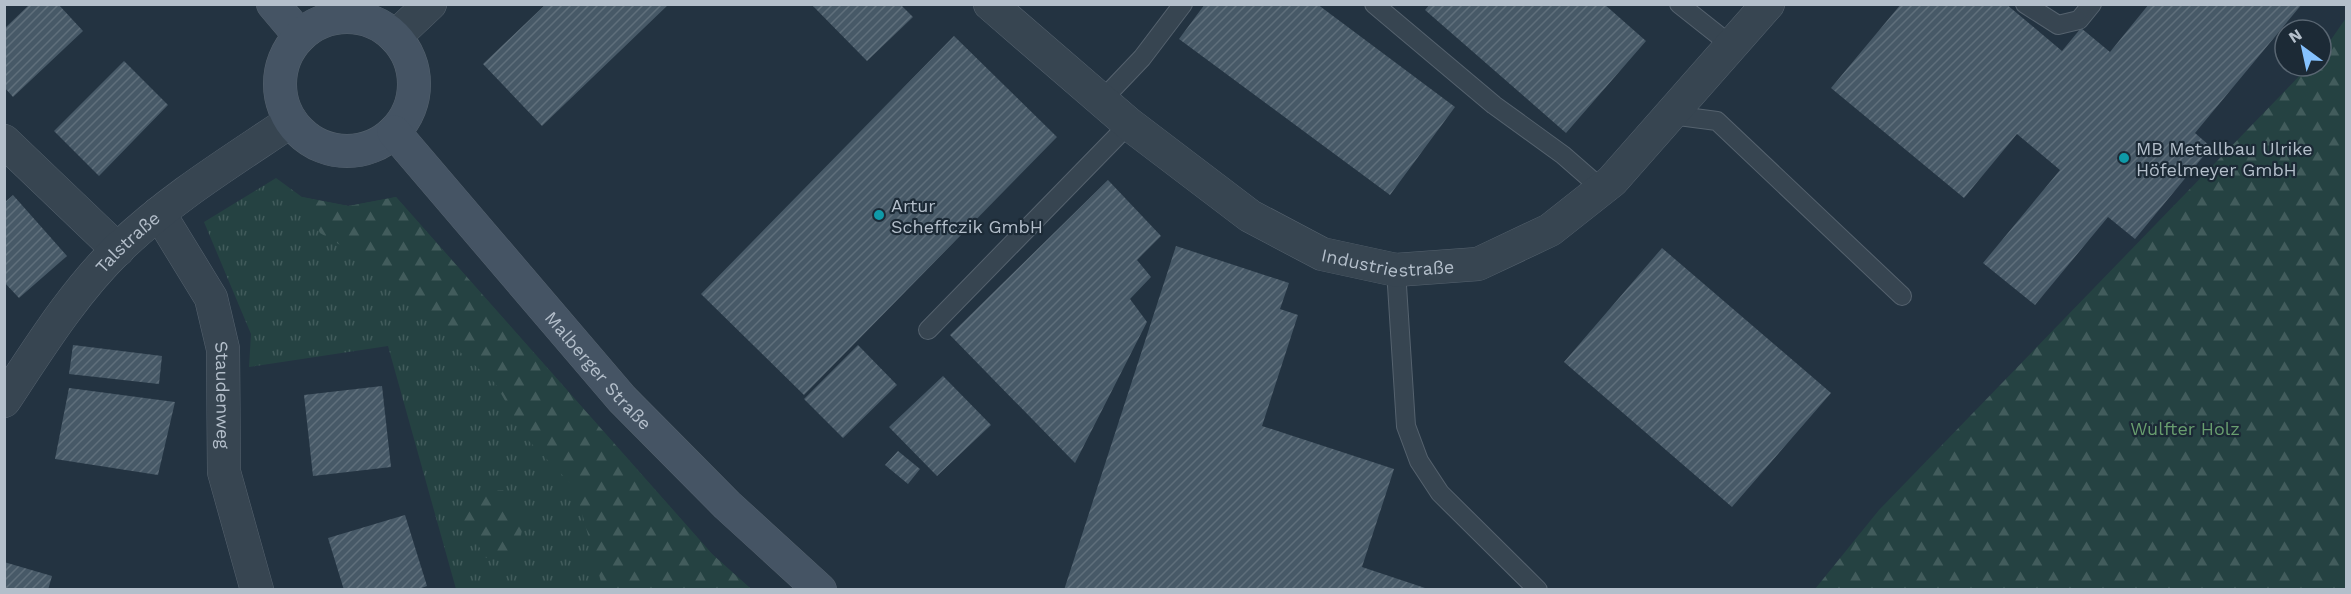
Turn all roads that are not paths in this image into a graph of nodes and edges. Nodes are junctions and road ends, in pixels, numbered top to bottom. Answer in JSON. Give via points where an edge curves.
{"nodes":[{"id":1,"x":273,"y":4,"type":"edge"},
{"id":2,"x":430,"y":4,"type":"edge"},
{"id":3,"x":990,"y":4,"type":"edge"},
{"id":4,"x":1183,"y":4,"type":"edge"},
{"id":5,"x":1374,"y":4,"type":"edge"},
{"id":6,"x":1680,"y":4,"type":"edge"},
{"id":7,"x":1768,"y":4,"type":"edge"},
{"id":8,"x":2025,"y":4,"type":"edge"},
{"id":9,"x":2092,"y":4,"type":"edge"},
{"id":10,"x":300,"y":36,"type":"junction"},
{"id":11,"x":395,"y":37,"type":"junction"},
{"id":12,"x":1732,"y":46,"type":"junction"},
{"id":13,"x":1102,"y":100,"type":"junction"},
{"id":14,"x":1671,"y":115,"type":"junction"},
{"id":15,"x":291,"y":121,"type":"junction"},
{"id":16,"x":1129,"y":124,"type":"junction"},
{"id":17,"x":394,"y":132,"type":"junction"},
{"id":18,"x":4,"y":141,"type":"edge"},
{"id":19,"x":1602,"y":189,"type":"junction"},
{"id":20,"x":159,"y":213,"type":"junction"},
{"id":21,"x":118,"y":250,"type":"junction"},
{"id":22,"x":1396,"y":270,"type":"junction"},
{"id":23,"x":1902,"y":296,"type":"dead end"},
{"id":24,"x":927,"y":330,"type":"dead end"},
{"id":25,"x":4,"y":400,"type":"edge"},
{"id":26,"x":257,"y":590,"type":"edge"},
{"id":27,"x":820,"y":590,"type":"edge"},
{"id":28,"x":1538,"y":590,"type":"edge"}],
"edges":[{"from":1,"to":10,"type":"street"},
{"from":2,"to":11,"type":"street"},
{"from":3,"to":13,"type":"street","name":"Industriestraße"},
{"from":4,"to":13,"type":"lane","via":[[1142,58]]},
{"from":5,"to":19,"type":"lane"},
{"from":6,"to":12,"type":"lane"},
{"from":7,"to":12,"type":"street","name":"Industriestraße"},
{"from":8,"to":9,"type":"lane","via":[[2058,25],[2079,20]]},
{"from":10,"to":11,"type":"street","via":[[318,24],[358,18]]},
{"from":10,"to":15,"type":"street","via":[[287,54],[280,77],[282,99]]},
{"from":11,"to":17,"type":"street","via":[[414,74],[413,95]]},
{"from":12,"to":14,"type":"street","name":"Industriestraße"},
{"from":13,"to":16,"type":"street","name":"Industriestraße"},
{"from":14,"to":19,"type":"street","name":"Industriestraße"},
{"from":14,"to":23,"type":"lane","via":[[1717,121]]},
{"from":15,"to":17,"type":"street","via":[[312,141],[339,151],[359,151]]},
{"from":15,"to":20,"type":"street","name":"Talstraße"},
{"from":16,"to":22,"type":"street","name":"Industriestraße","via":[[1250,216],[1322,254]]},
{"from":16,"to":24,"type":"lane"},
{"from":17,"to":27,"type":"street","name":"Malberger Straße","via":[[622,399],[727,506]]},
{"from":18,"to":21,"type":"street"},
{"from":19,"to":22,"type":"street","name":"Industriestraße","via":[[1551,230],[1478,264]]},
{"from":20,"to":21,"type":"street","name":"Talstraße"},
{"from":20,"to":26,"type":"street","name":"Staudenweg","via":[[211,298],[223,349],[224,472]]},
{"from":21,"to":25,"type":"street","name":"Talstraße","via":[[58,319]]},
{"from":22,"to":28,"type":"lane","via":[[1406,426],[1419,461],[1440,494]]}]}
